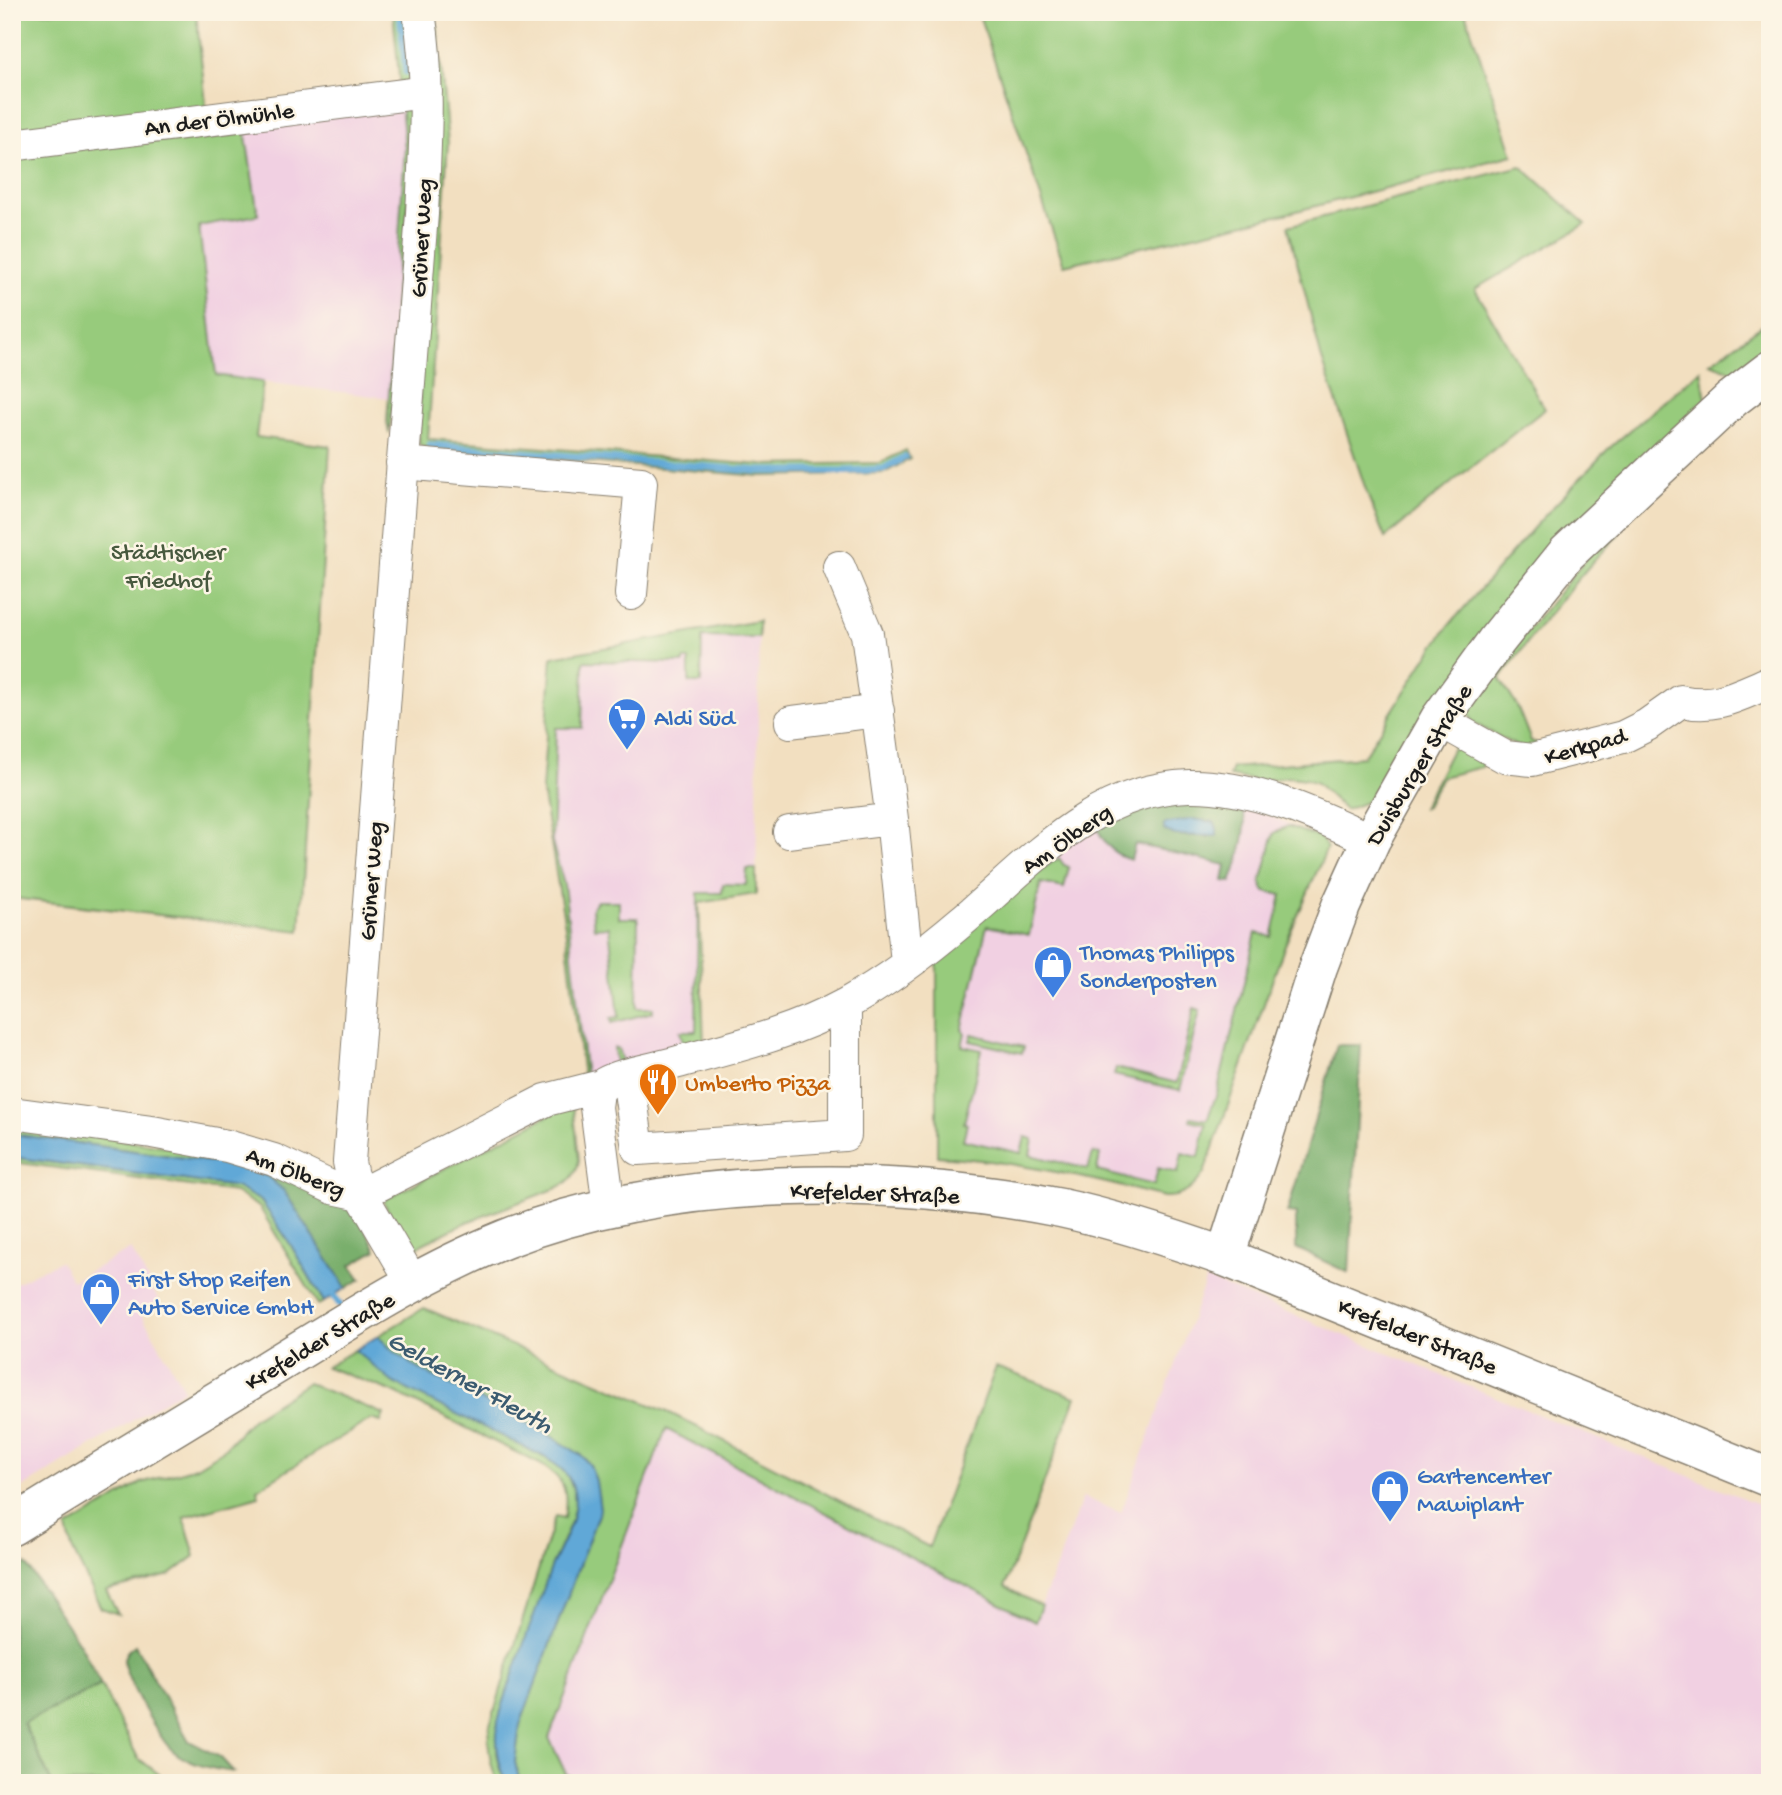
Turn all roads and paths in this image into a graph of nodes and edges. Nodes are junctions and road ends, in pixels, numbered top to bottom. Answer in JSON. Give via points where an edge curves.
{"nodes":[{"id":1,"x":419,"y":12,"type":"edge"},
{"id":2,"x":426,"y":92,"type":"junction"},
{"id":3,"x":12,"y":145,"type":"edge"},
{"id":4,"x":1770,"y":370,"type":"edge"},
{"id":5,"x":402,"y":463,"type":"junction"},
{"id":6,"x":839,"y":567,"type":"dead end"},
{"id":7,"x":631,"y":594,"type":"dead end"},
{"id":8,"x":1770,"y":682,"type":"edge"},
{"id":9,"x":878,"y":711,"type":"junction"},
{"id":10,"x":1439,"y":720,"type":"junction"},
{"id":11,"x":791,"y":722,"type":"dead end"},
{"id":12,"x":892,"y":819,"type":"junction"},
{"id":13,"x":789,"y":832,"type":"dead end"},
{"id":14,"x":1371,"y":840,"type":"junction"},
{"id":15,"x":908,"y":962,"type":"junction"},
{"id":16,"x":845,"y":1005,"type":"junction"},
{"id":17,"x":615,"y":1081,"type":"junction"},
{"id":18,"x":12,"y":1113,"type":"edge"},
{"id":19,"x":361,"y":1195,"type":"junction"},
{"id":20,"x":609,"y":1207,"type":"junction"},
{"id":21,"x":1225,"y":1257,"type":"junction"},
{"id":22,"x":413,"y":1283,"type":"junction"},
{"id":23,"x":1770,"y":1478,"type":"edge"},
{"id":24,"x":12,"y":1526,"type":"edge"}],
"edges":[{"from":1,"to":2,"type":"street","name":"Grüner Weg"},
{"from":2,"to":3,"type":"street","name":"An der Ölmühle"},
{"from":2,"to":5,"type":"street","name":"Grüner Weg","via":[[422,214]]},
{"from":4,"to":10,"type":"main road","name":"Duisburger Straße","via":[[1732,399],[1567,553]]},
{"from":5,"to":7,"type":"street","via":[[641,483]]},
{"from":5,"to":19,"type":"street","name":"Grüner Weg","via":[[350,1145],[352,1176]]},
{"from":6,"to":9,"type":"street","via":[[867,634]]},
{"from":8,"to":10,"type":"street","name":"Kerkpad","via":[[1721,702],[1681,701],[1623,737],[1532,760],[1505,757]]},
{"from":9,"to":11,"type":"street"},
{"from":9,"to":12,"type":"street"},
{"from":10,"to":14,"type":"main road","name":"Duisburger Straße"},
{"from":12,"to":13,"type":"street"},
{"from":12,"to":15,"type":"street"},
{"from":14,"to":15,"type":"street","name":"Am Ölberg","via":[[1255,795],[1191,786],[1135,795],[1070,829]]},
{"from":14,"to":21,"type":"main road","name":"Duisburger Straße","via":[[1318,967]]},
{"from":15,"to":16,"type":"street","name":"Am Ölberg"},
{"from":16,"to":17,"type":"street","name":"Am Ölberg","via":[[774,1036]]},
{"from":16,"to":17,"type":"street","via":[[845,1135],[638,1149]]},
{"from":17,"to":19,"type":"street","name":"Am Ölberg","via":[[546,1100]]},
{"from":17,"to":20,"type":"street","via":[[597,1092],[596,1107]]},
{"from":18,"to":19,"type":"street","name":"Am Ölberg","via":[[227,1146]]},
{"from":19,"to":22,"type":"street","name":"Grüner Weg"},
{"from":20,"to":21,"type":"main road","name":"Krefelder Straße","via":[[731,1191],[807,1187],[934,1191],[1062,1209]]},
{"from":20,"to":22,"type":"main road","name":"Krefelder Straße","via":[[506,1239]]},
{"from":21,"to":23,"type":"main road","name":"Krefelder Straße"},
{"from":22,"to":24,"type":"main road","name":"Krefelder Straße"}]}
